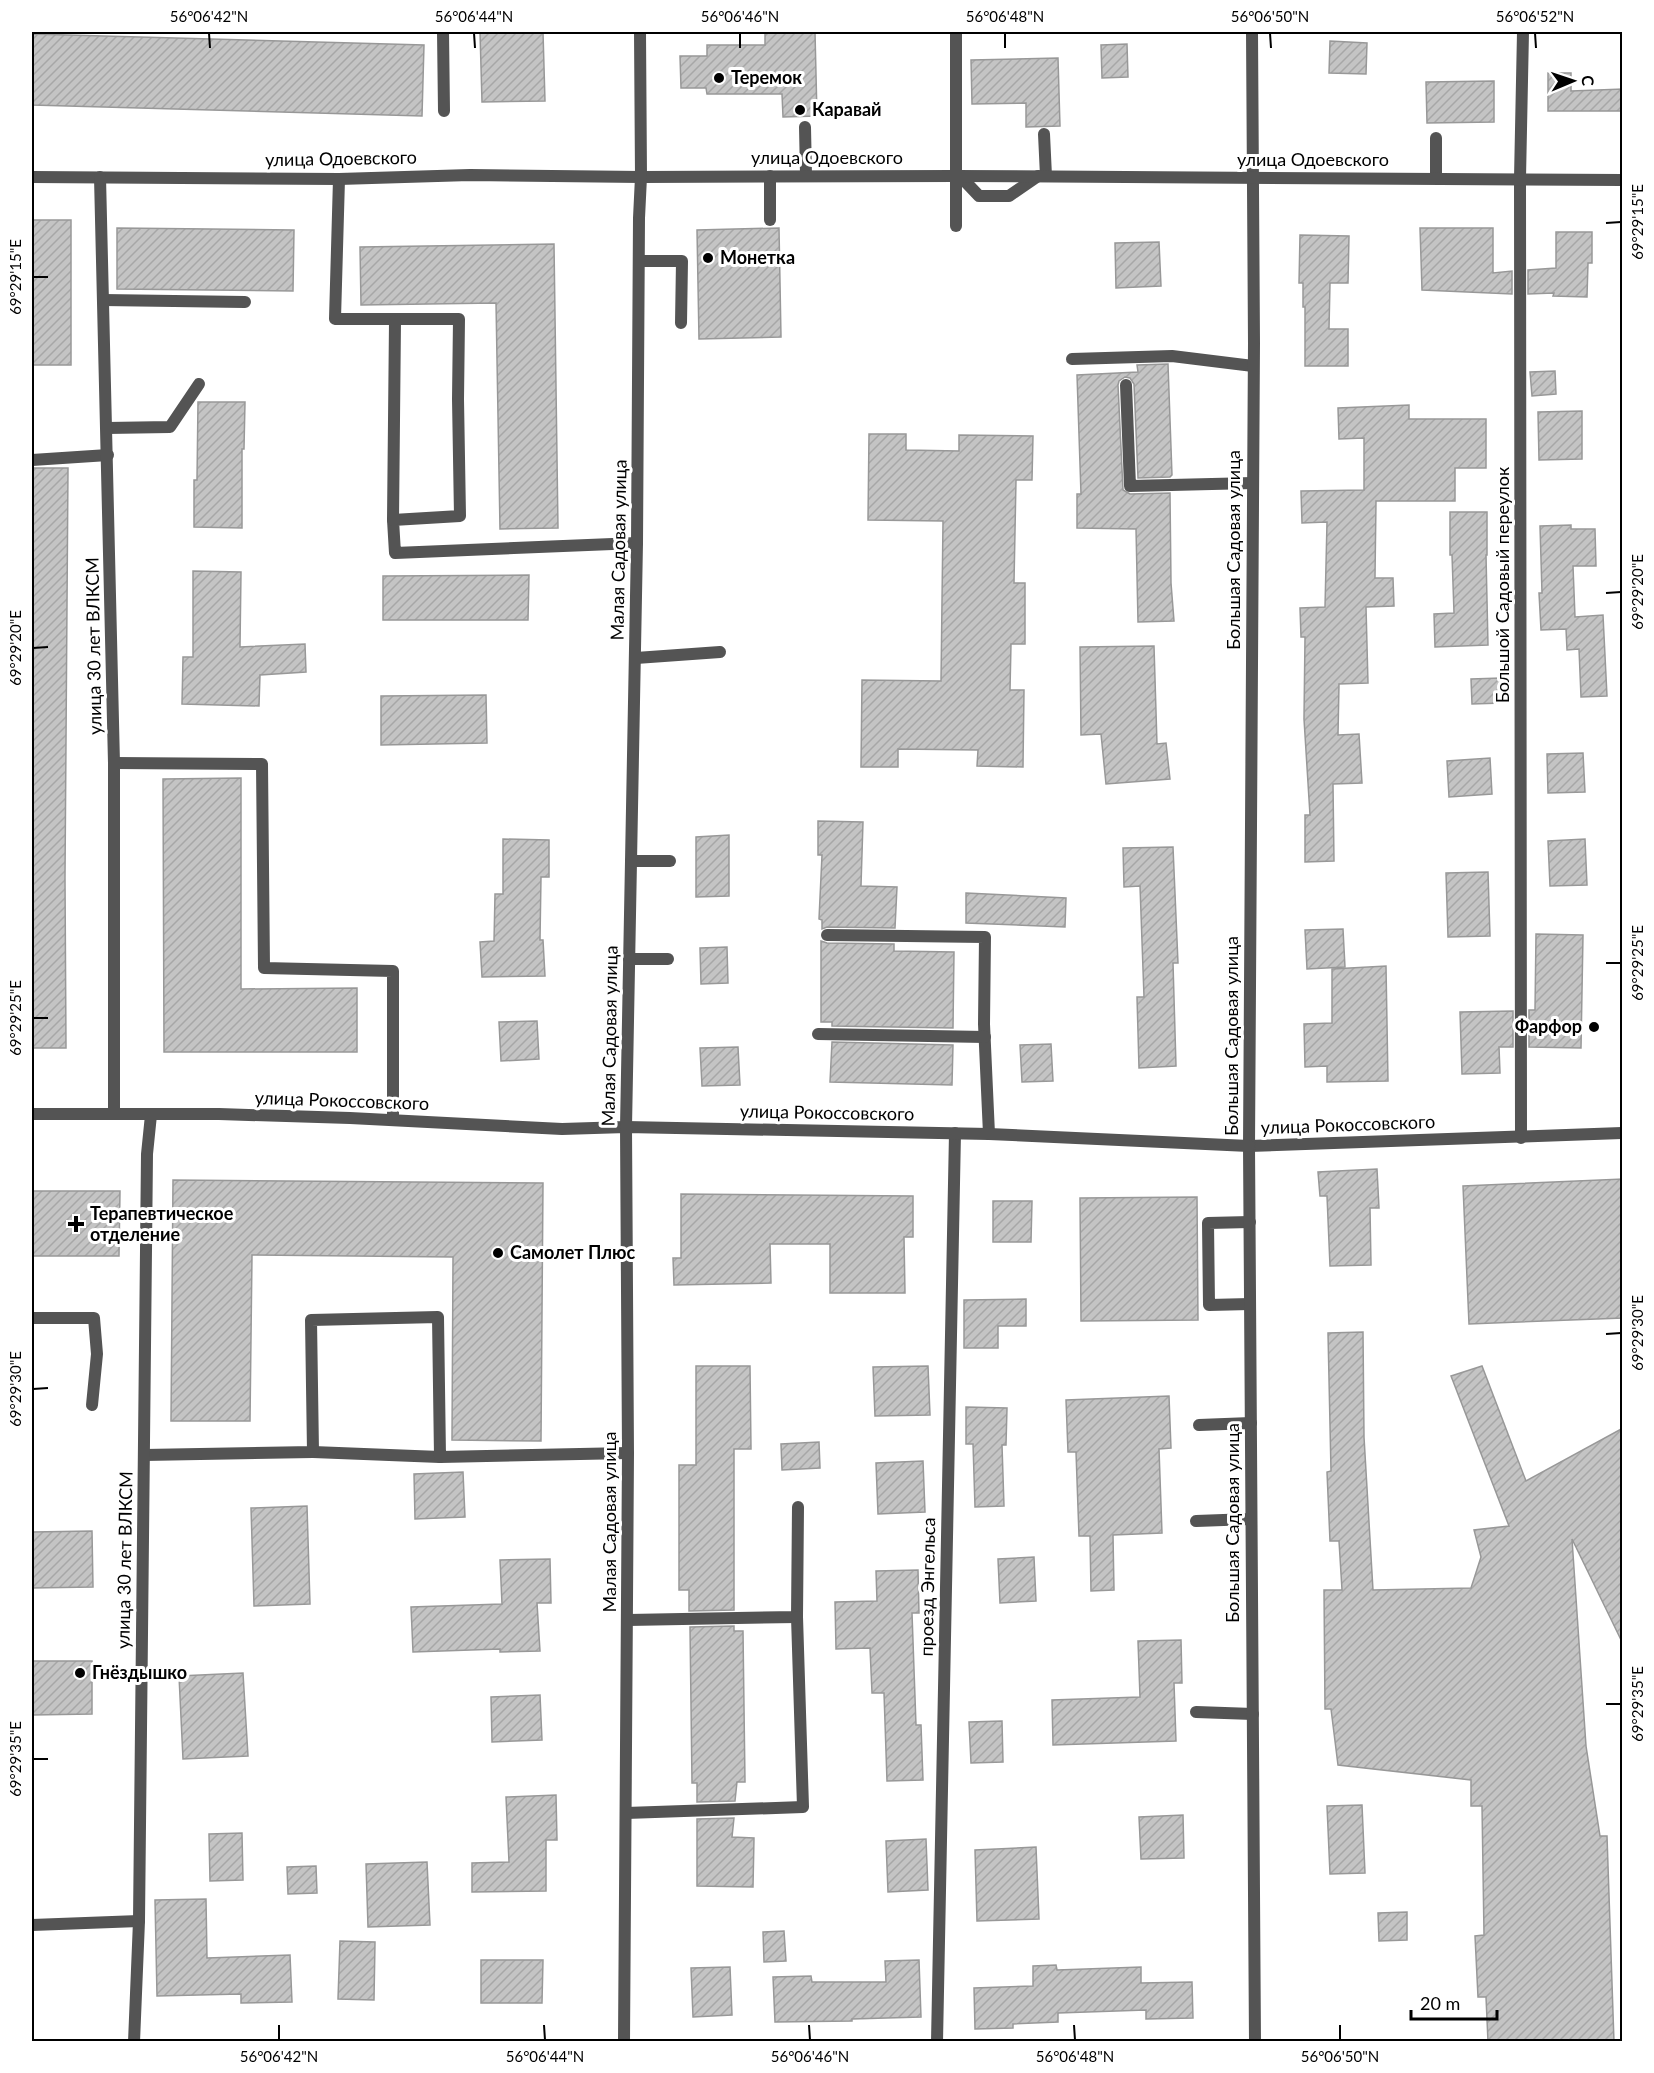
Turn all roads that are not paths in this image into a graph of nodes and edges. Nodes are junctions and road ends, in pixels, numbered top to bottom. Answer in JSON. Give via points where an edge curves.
{"nodes":[{"id":1,"x":443,"y":32,"type":"edge"},
{"id":2,"x":640,"y":32,"type":"edge"},
{"id":3,"x":956,"y":32,"type":"edge"},
{"id":4,"x":1252,"y":32,"type":"edge"},
{"id":5,"x":1522,"y":32,"type":"edge"},
{"id":6,"x":444,"y":111,"type":"dead end"},
{"id":7,"x":805,"y":126,"type":"dead end"},
{"id":8,"x":1044,"y":134,"type":"dead end"},
{"id":9,"x":1436,"y":138,"type":"dead end"},
{"id":10,"x":806,"y":175,"type":"junction"},
{"id":11,"x":771,"y":176,"type":"junction"},
{"id":12,"x":958,"y":176,"type":"junction"},
{"id":13,"x":1042,"y":176,"type":"junction"},
{"id":14,"x":32,"y":177,"type":"edge"},
{"id":15,"x":100,"y":177,"type":"junction"},
{"id":16,"x":641,"y":177,"type":"junction"},
{"id":17,"x":1252,"y":177,"type":"junction"},
{"id":18,"x":1436,"y":178,"type":"junction"},
{"id":19,"x":1520,"y":178,"type":"junction"},
{"id":20,"x":339,"y":179,"type":"junction"},
{"id":21,"x":1623,"y":180,"type":"edge"},
{"id":22,"x":770,"y":220,"type":"dead end"},
{"id":23,"x":956,"y":226,"type":"dead end"},
{"id":24,"x":639,"y":261,"type":"junction"},
{"id":25,"x":103,"y":300,"type":"junction"},
{"id":26,"x":245,"y":302,"type":"dead end"},
{"id":27,"x":395,"y":321,"type":"junction"},
{"id":28,"x":681,"y":323,"type":"dead end"},
{"id":29,"x":1072,"y":358,"type":"dead end"},
{"id":30,"x":1254,"y":366,"type":"junction"},
{"id":31,"x":199,"y":384,"type":"dead end"},
{"id":32,"x":1126,"y":385,"type":"dead end"},
{"id":33,"x":107,"y":428,"type":"junction"},
{"id":34,"x":108,"y":455,"type":"junction"},
{"id":35,"x":32,"y":460,"type":"edge"},
{"id":36,"x":1253,"y":483,"type":"junction"},
{"id":37,"x":393,"y":520,"type":"junction"},
{"id":38,"x":637,"y":543,"type":"junction"},
{"id":39,"x":720,"y":652,"type":"dead end"},
{"id":40,"x":636,"y":658,"type":"junction"},
{"id":41,"x":114,"y":764,"type":"junction"},
{"id":42,"x":631,"y":861,"type":"junction"},
{"id":43,"x":670,"y":861,"type":"dead end"},
{"id":44,"x":827,"y":935,"type":"dead end"},
{"id":45,"x":629,"y":959,"type":"junction"},
{"id":46,"x":668,"y":959,"type":"dead end"},
{"id":47,"x":818,"y":1034,"type":"dead end"},
{"id":48,"x":985,"y":1037,"type":"junction"},
{"id":49,"x":32,"y":1114,"type":"edge"},
{"id":50,"x":114,"y":1114,"type":"junction"},
{"id":51,"x":151,"y":1115,"type":"junction"},
{"id":52,"x":393,"y":1120,"type":"junction"},
{"id":53,"x":626,"y":1127,"type":"junction"},
{"id":54,"x":955,"y":1133,"type":"junction"},
{"id":55,"x":1623,"y":1133,"type":"edge"},
{"id":56,"x":989,"y":1134,"type":"junction"},
{"id":57,"x":1521,"y":1138,"type":"junction"},
{"id":58,"x":1249,"y":1146,"type":"junction"},
{"id":59,"x":1250,"y":1222,"type":"junction"},
{"id":60,"x":1250,"y":1304,"type":"junction"},
{"id":61,"x":32,"y":1318,"type":"edge"},
{"id":62,"x":92,"y":1405,"type":"dead end"},
{"id":63,"x":1251,"y":1423,"type":"junction"},
{"id":64,"x":1199,"y":1425,"type":"dead end"},
{"id":65,"x":313,"y":1452,"type":"junction"},
{"id":66,"x":628,"y":1453,"type":"junction"},
{"id":67,"x":144,"y":1455,"type":"junction"},
{"id":68,"x":440,"y":1457,"type":"junction"},
{"id":69,"x":798,"y":1507,"type":"dead end"},
{"id":70,"x":1251,"y":1519,"type":"junction"},
{"id":71,"x":1196,"y":1521,"type":"dead end"},
{"id":72,"x":797,"y":1617,"type":"junction"},
{"id":73,"x":628,"y":1620,"type":"junction"},
{"id":74,"x":1196,"y":1712,"type":"dead end"},
{"id":75,"x":1253,"y":1714,"type":"junction"},
{"id":76,"x":626,"y":1813,"type":"junction"},
{"id":77,"x":139,"y":1921,"type":"junction"},
{"id":78,"x":32,"y":1924,"type":"edge"},
{"id":79,"x":134,"y":2042,"type":"edge"},
{"id":80,"x":624,"y":2042,"type":"edge"},
{"id":81,"x":937,"y":2042,"type":"edge"},
{"id":82,"x":1255,"y":2042,"type":"edge"}],
"edges":[{"from":1,"to":6,"type":"street"},
{"from":2,"to":16,"type":"street","name":"Малая Садовая улица"},
{"from":3,"to":12,"type":"street"},
{"from":4,"to":17,"type":"street","name":"Большая Садовая улица"},
{"from":5,"to":19,"type":"street","name":"Большой Садовый переулок"},
{"from":7,"to":10,"type":"street"},
{"from":8,"to":13,"type":"street"},
{"from":9,"to":18,"type":"street"},
{"from":10,"to":11,"type":"street","name":"улица Одоевского"},
{"from":10,"to":12,"type":"street","name":"улица Одоевского"},
{"from":11,"to":16,"type":"street","name":"улица Одоевского"},
{"from":11,"to":22,"type":"street"},
{"from":12,"to":13,"type":"street","name":"улица Одоевского"},
{"from":12,"to":13,"type":"street","via":[[979,196],[1009,196]]},
{"from":12,"to":23,"type":"street"},
{"from":13,"to":17,"type":"street","name":"улица Одоевского"},
{"from":14,"to":15,"type":"street","name":"улица Одоевского"},
{"from":15,"to":20,"type":"street","name":"улица Одоевского"},
{"from":15,"to":25,"type":"street","name":"улица 30 лет ВЛКСМ"},
{"from":16,"to":20,"type":"street","name":"улица Одоевского","via":[[470,175]]},
{"from":16,"to":24,"type":"street","name":"Малая Садовая улица"},
{"from":17,"to":18,"type":"street","name":"улица Одоевского"},
{"from":17,"to":30,"type":"street","name":"Большая Садовая улица"},
{"from":18,"to":19,"type":"street","name":"улица Одоевского"},
{"from":19,"to":21,"type":"street","name":"улица Одоевского"},
{"from":19,"to":57,"type":"street","name":"Большой Садовый переулок"},
{"from":20,"to":27,"type":"street","via":[[335,319]]},
{"from":24,"to":28,"type":"street","via":[[682,261]]},
{"from":24,"to":38,"type":"street","name":"Малая Садовая улица"},
{"from":25,"to":26,"type":"street"},
{"from":25,"to":33,"type":"street","name":"улица 30 лет ВЛКСМ"},
{"from":27,"to":37,"type":"street"},
{"from":27,"to":37,"type":"street","via":[[459,319],[460,516]]},
{"from":29,"to":30,"type":"street","via":[[1172,356]]},
{"from":30,"to":36,"type":"street","name":"Большая Садовая улица"},
{"from":31,"to":33,"type":"street","via":[[170,427]]},
{"from":32,"to":36,"type":"street","via":[[1130,486]]},
{"from":33,"to":34,"type":"street","name":"улица 30 лет ВЛКСМ"},
{"from":34,"to":35,"type":"street"},
{"from":34,"to":41,"type":"street","name":"улица 30 лет ВЛКСМ"},
{"from":36,"to":58,"type":"street","name":"Большая Садовая улица"},
{"from":37,"to":38,"type":"street","via":[[395,553]]},
{"from":38,"to":40,"type":"street","name":"Малая Садовая улица"},
{"from":39,"to":40,"type":"street"},
{"from":40,"to":42,"type":"street","name":"Малая Садовая улица"},
{"from":41,"to":50,"type":"street","name":"улица 30 лет ВЛКСМ"},
{"from":41,"to":52,"type":"street","via":[[262,764],[264,968],[393,971]]},
{"from":42,"to":43,"type":"street"},
{"from":42,"to":45,"type":"street","name":"Малая Садовая улица"},
{"from":44,"to":48,"type":"street","via":[[985,937]]},
{"from":45,"to":46,"type":"street"},
{"from":45,"to":53,"type":"street","name":"Малая Садовая улица"},
{"from":47,"to":48,"type":"street"},
{"from":48,"to":56,"type":"street"},
{"from":49,"to":50,"type":"street","name":"улица Рокоссовского"},
{"from":50,"to":51,"type":"street","name":"улица Рокоссовского"},
{"from":51,"to":52,"type":"street","name":"улица Рокоссовского"},
{"from":51,"to":67,"type":"street","name":"улица 30 лет ВЛКСМ","via":[[147,1154]]},
{"from":52,"to":53,"type":"street","name":"улица Рокоссовского","via":[[562,1129]]},
{"from":53,"to":54,"type":"street","name":"улица Рокоссовского"},
{"from":53,"to":66,"type":"street","name":"Малая Садовая улица"},
{"from":54,"to":56,"type":"street","name":"улица Рокоссовского"},
{"from":54,"to":81,"type":"street","name":"проезд Энгельса"},
{"from":55,"to":57,"type":"street","name":"улица Рокоссовского"},
{"from":56,"to":58,"type":"street","name":"улица Рокоссовского"},
{"from":57,"to":58,"type":"street","name":"улица Рокоссовского"},
{"from":58,"to":59,"type":"street","name":"Большая Садовая улица"},
{"from":59,"to":60,"type":"street","name":"Большая Садовая улица"},
{"from":59,"to":60,"type":"street","via":[[1208,1223],[1209,1305]]},
{"from":60,"to":63,"type":"street","name":"Большая Садовая улица"},
{"from":61,"to":62,"type":"street","via":[[94,1318],[97,1354]]},
{"from":63,"to":64,"type":"street"},
{"from":63,"to":70,"type":"street","name":"Большая Садовая улица"},
{"from":65,"to":67,"type":"street"},
{"from":65,"to":68,"type":"street"},
{"from":65,"to":68,"type":"street","via":[[311,1320],[438,1317]]},
{"from":66,"to":68,"type":"street"},
{"from":66,"to":73,"type":"street","name":"Малая Садовая улица"},
{"from":67,"to":77,"type":"street","name":"улица 30 лет ВЛКСМ"},
{"from":69,"to":72,"type":"street"},
{"from":70,"to":71,"type":"street"},
{"from":70,"to":75,"type":"street","name":"Большая Садовая улица"},
{"from":72,"to":73,"type":"street"},
{"from":72,"to":76,"type":"street","via":[[803,1807]]},
{"from":73,"to":76,"type":"street","name":"Малая Садовая улица"},
{"from":74,"to":75,"type":"street"},
{"from":75,"to":82,"type":"street","name":"Большая Садовая улица"},
{"from":76,"to":80,"type":"street","name":"Малая Садовая улица"},
{"from":77,"to":78,"type":"street"},
{"from":77,"to":79,"type":"street","name":"улица 30 лет ВЛКСМ"}]}
